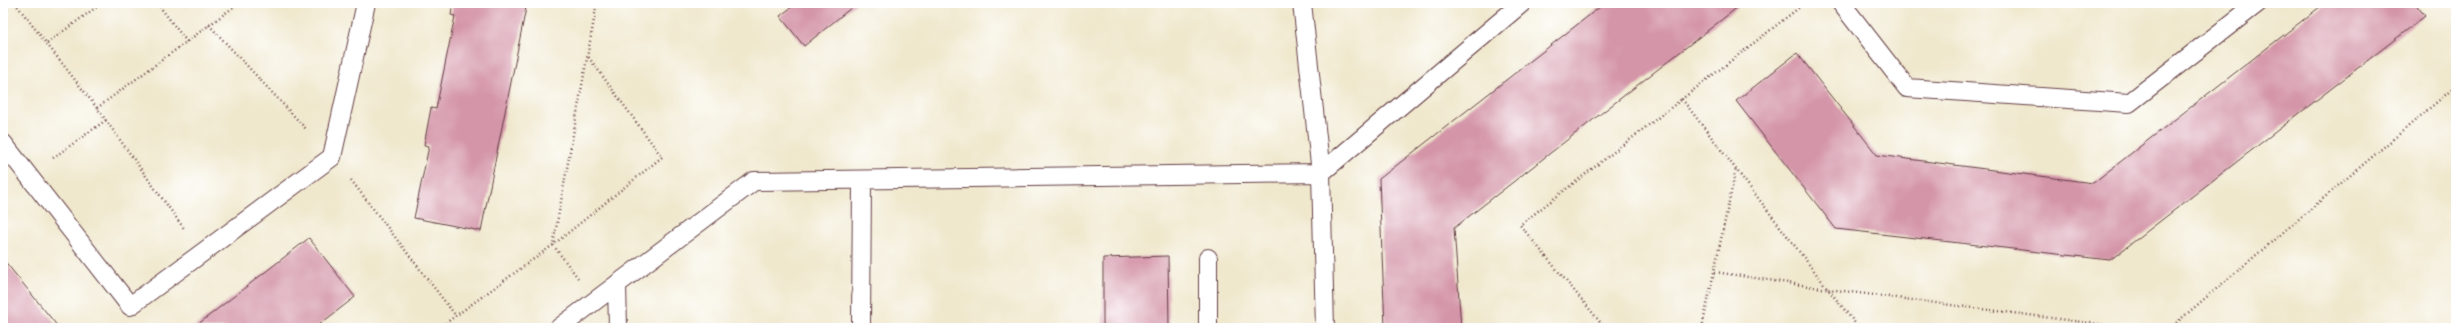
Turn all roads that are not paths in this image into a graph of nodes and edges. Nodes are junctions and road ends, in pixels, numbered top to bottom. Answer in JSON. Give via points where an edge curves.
{"nodes":[{"id":1,"x":366,"y":3,"type":"edge"},
{"id":2,"x":1302,"y":3,"type":"edge"},
{"id":3,"x":1522,"y":3,"type":"edge"},
{"id":4,"x":1841,"y":3,"type":"edge"},
{"id":5,"x":2258,"y":3,"type":"edge"},
{"id":6,"x":3,"y":144,"type":"edge"},
{"id":7,"x":1321,"y":173,"type":"junction"},
{"id":8,"x":862,"y":180,"type":"junction"},
{"id":9,"x":1208,"y":258,"type":"dead end"},
{"id":10,"x":617,"y":284,"type":"junction"},
{"id":11,"x":559,"y":328,"type":"edge"},
{"id":12,"x":618,"y":328,"type":"edge"},
{"id":13,"x":861,"y":328,"type":"edge"},
{"id":14,"x":1208,"y":328,"type":"edge"},
{"id":15,"x":1325,"y":328,"type":"edge"}],
"edges":[{"from":1,"to":6,"type":"lane","via":[[332,156],[130,306]]},
{"from":2,"to":7,"type":"lane"},
{"from":3,"to":7,"type":"lane"},
{"from":4,"to":5,"type":"lane","via":[[1907,88],[2129,103]]},
{"from":7,"to":8,"type":"lane"},
{"from":7,"to":15,"type":"lane"},
{"from":8,"to":10,"type":"lane","via":[[754,181]]},
{"from":8,"to":13,"type":"lane"},
{"from":9,"to":14,"type":"lane"},
{"from":10,"to":11,"type":"lane"},
{"from":10,"to":12,"type":"lane"}]}
